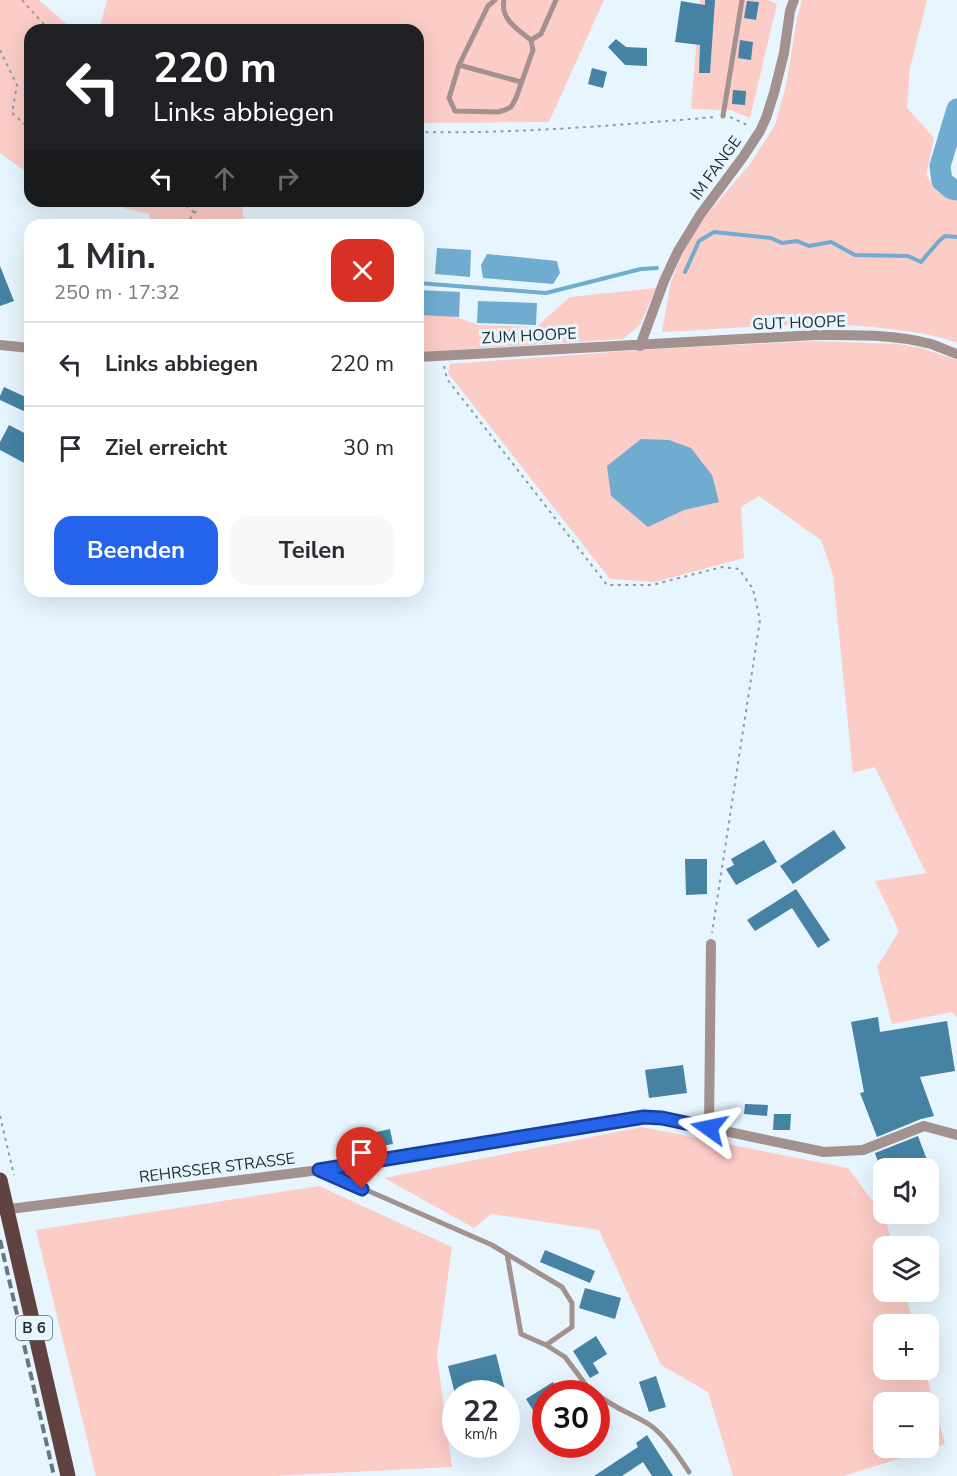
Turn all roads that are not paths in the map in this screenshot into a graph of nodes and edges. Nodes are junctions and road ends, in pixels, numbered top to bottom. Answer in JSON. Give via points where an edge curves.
{"nodes":[{"id":1,"x":495,"y":0,"type":"edge"},
{"id":2,"x":504,"y":0,"type":"edge"},
{"id":3,"x":556,"y":0,"type":"edge"},
{"id":4,"x":741,"y":0,"type":"edge"},
{"id":5,"x":794,"y":0,"type":"edge"},
{"id":6,"x":531,"y":40,"type":"junction"},
{"id":7,"x":459,"y":65,"type":"junction"},
{"id":8,"x":521,"y":82,"type":"junction"},
{"id":9,"x":723,"y":116,"type":"road end"},
{"id":10,"x":0,"y":345,"type":"edge"},
{"id":11,"x":640,"y":346,"type":"junction"},
{"id":12,"x":24,"y":347,"type":"edge"},
{"id":13,"x":957,"y":354,"type":"edge"},
{"id":14,"x":424,"y":357,"type":"edge"},
{"id":15,"x":711,"y":944,"type":"road end"},
{"id":16,"x":709,"y":1128,"type":"junction"},
{"id":17,"x":957,"y":1135,"type":"edge"},
{"id":18,"x":319,"y":1170,"type":"junction"},
{"id":19,"x":0,"y":1180,"type":"edge"},
{"id":20,"x":3,"y":1210,"type":"edge"},
{"id":21,"x":507,"y":1254,"type":"junction"},
{"id":22,"x":546,"y":1345,"type":"junction"},
{"id":23,"x":582,"y":1380,"type":"edge"},
{"id":24,"x":610,"y":1403,"type":"edge"},
{"id":25,"x":689,"y":1472,"type":"dead end"},
{"id":26,"x":68,"y":1476,"type":"edge"}],
"edges":[{"from":1,"to":7,"type":"lane","via":[[488,6]]},
{"from":2,"to":6,"type":"lane","via":[[506,19]]},
{"from":3,"to":6,"type":"lane","via":[[541,34]]},
{"from":4,"to":9,"type":"lane"},
{"from":5,"to":11,"type":"street","name":"IM FANGE","via":[[774,93],[760,131],[678,251]]},
{"from":6,"to":8,"type":"lane","via":[[533,50]]},
{"from":7,"to":8,"type":"lane"},
{"from":7,"to":8,"type":"lane","via":[[449,98],[455,111],[505,110],[511,107]]},
{"from":10,"to":12,"type":"street"},
{"from":11,"to":13,"type":"street","name":"GUT HOOPE","via":[[871,335],[932,345]]},
{"from":11,"to":14,"type":"street","name":"ZUM HOOPE"},
{"from":15,"to":16,"type":"street"},
{"from":16,"to":17,"type":"street","name":"REHRSSER STRASSE","via":[[824,1152],[863,1150],[924,1126]]},
{"from":16,"to":18,"type":"street","name":"REHRSSER STRASSE","via":[[644,1117]]},
{"from":18,"to":20,"type":"street","name":"REHRSSER STRASSE"},
{"from":18,"to":21,"type":"lane"},
{"from":19,"to":20,"type":"main road","number":"B 6"},
{"from":20,"to":26,"type":"main road","number":"B 6"},
{"from":21,"to":22,"type":"lane","via":[[521,1334]]},
{"from":21,"to":22,"type":"lane","via":[[562,1287],[572,1303],[572,1327]]},
{"from":22,"to":23,"type":"lane","via":[[565,1357]]},
{"from":24,"to":25,"type":"lane","via":[[651,1426]]}]}
